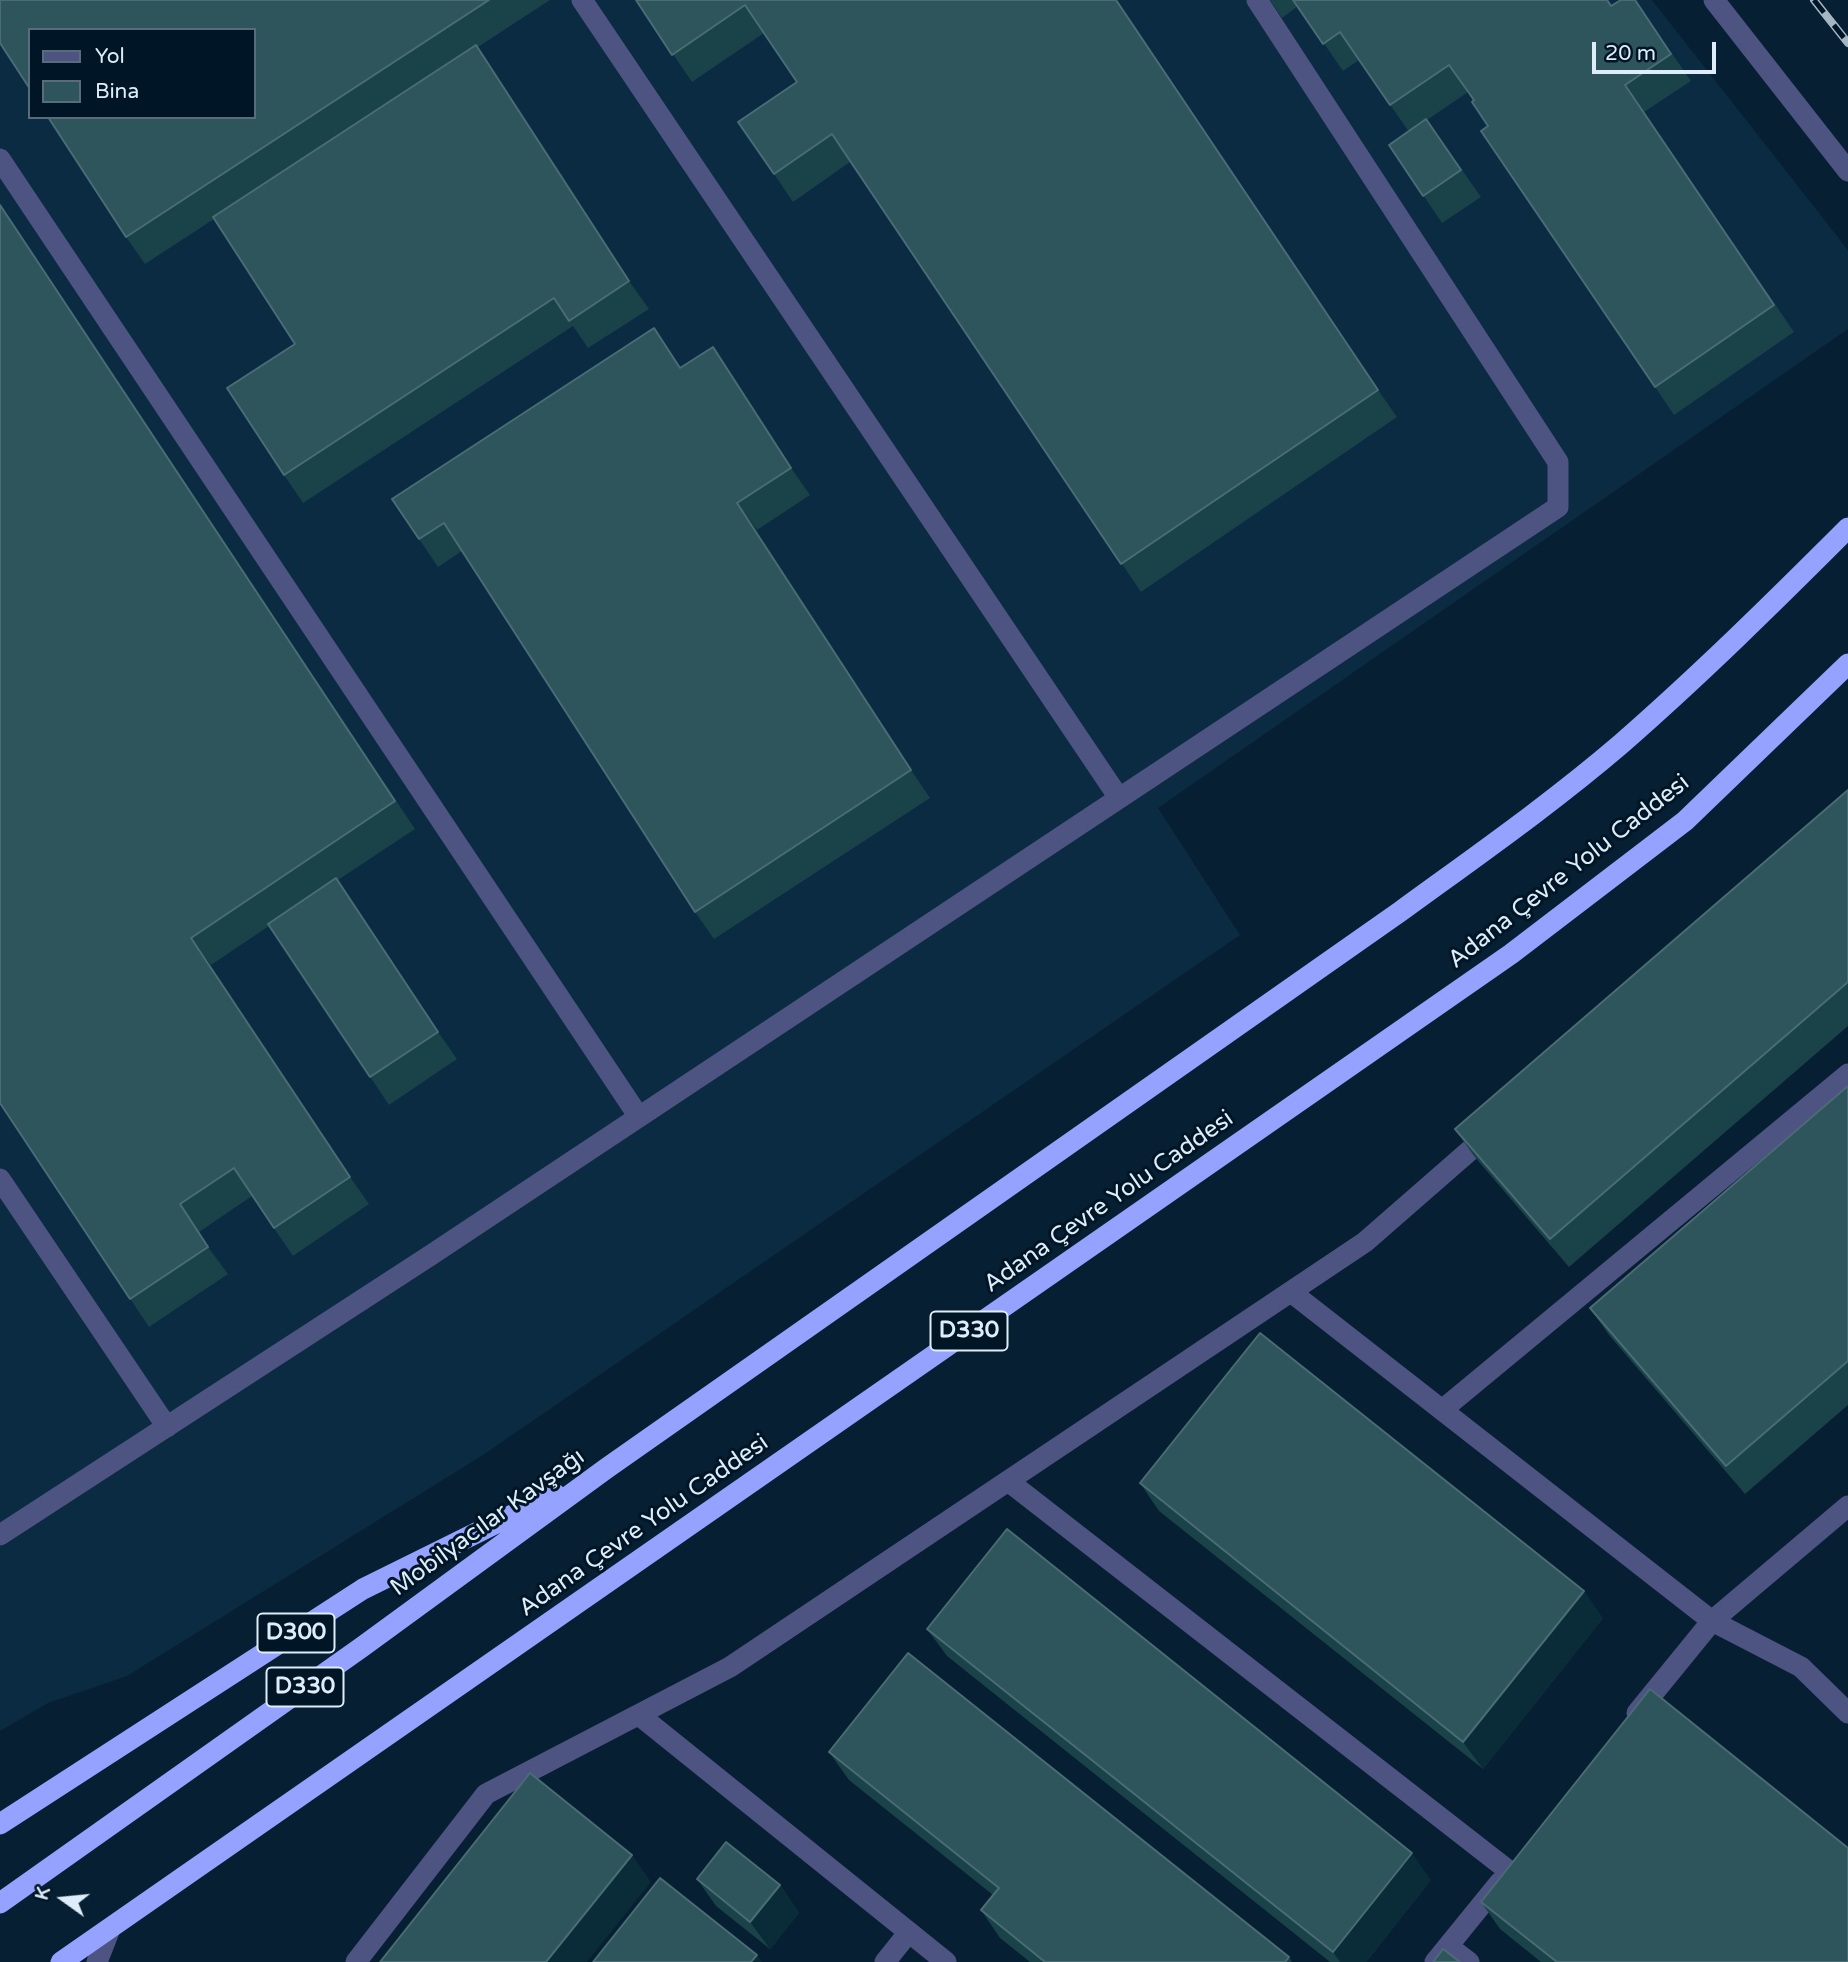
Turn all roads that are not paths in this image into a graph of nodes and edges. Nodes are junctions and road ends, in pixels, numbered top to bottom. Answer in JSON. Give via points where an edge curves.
{"nodes":[{"id":1,"x":582,"y":0,"type":"edge"},
{"id":2,"x":1257,"y":0,"type":"edge"},
{"id":3,"x":1714,"y":0,"type":"edge"},
{"id":4,"x":0,"y":159,"type":"edge"},
{"id":5,"x":1848,"y":171,"type":"edge"},
{"id":6,"x":1848,"y":528,"type":"edge"},
{"id":7,"x":1848,"y":664,"type":"edge"},
{"id":8,"x":1119,"y":798,"type":"junction"},
{"id":9,"x":1848,"y":1074,"type":"edge"},
{"id":10,"x":1512,"y":1115,"type":"edge"},
{"id":11,"x":639,"y":1117,"type":"junction"},
{"id":12,"x":0,"y":1179,"type":"edge"},
{"id":13,"x":1291,"y":1292,"type":"junction"},
{"id":14,"x":1442,"y":1410,"type":"junction"},
{"id":15,"x":167,"y":1427,"type":"junction"},
{"id":16,"x":607,"y":1468,"type":"junction"},
{"id":17,"x":1009,"y":1481,"type":"junction"},
{"id":18,"x":1848,"y":1506,"type":"edge"},
{"id":19,"x":0,"y":1535,"type":"edge"},
{"id":20,"x":1712,"y":1621,"type":"junction"},
{"id":21,"x":1848,"y":1713,"type":"edge"},
{"id":22,"x":639,"y":1715,"type":"junction"},
{"id":23,"x":1623,"y":1730,"type":"edge"},
{"id":24,"x":0,"y":1824,"type":"edge"},
{"id":25,"x":0,"y":1903,"type":"edge"},
{"id":26,"x":110,"y":1929,"type":"junction"},
{"id":27,"x":909,"y":1932,"type":"junction"},
{"id":28,"x":1441,"y":1954,"type":"edge"},
{"id":29,"x":61,"y":1962,"type":"edge"},
{"id":30,"x":97,"y":1962,"type":"edge"},
{"id":31,"x":356,"y":1962,"type":"edge"},
{"id":32,"x":885,"y":1962,"type":"edge"},
{"id":33,"x":946,"y":1962,"type":"edge"},
{"id":34,"x":1469,"y":1962,"type":"edge"}],
"edges":[{"from":1,"to":8,"type":"street"},
{"from":2,"to":8,"type":"street","via":[[1558,462],[1558,507]]},
{"from":3,"to":5,"type":"street"},
{"from":4,"to":11,"type":"street"},
{"from":6,"to":16,"type":"highway","number":"D330","via":[[1739,637],[1620,745],[1505,835]]},
{"from":7,"to":26,"type":"highway","name":"Adana Çevre Yolu Caddesi","number":"D330","via":[[1685,821],[1511,954]]},
{"from":8,"to":11,"type":"street"},
{"from":9,"to":14,"type":"street"},
{"from":10,"to":13,"type":"street","via":[[1364,1242]]},
{"from":11,"to":15,"type":"street"},
{"from":12,"to":15,"type":"street"},
{"from":13,"to":14,"type":"street"},
{"from":13,"to":17,"type":"street"},
{"from":14,"to":20,"type":"street"},
{"from":15,"to":19,"type":"street"},
{"from":16,"to":24,"type":"highway","name":"Mobilyacılar Kavşağı","number":"D300","via":[[362,1589]]},
{"from":16,"to":25,"type":"highway","name":"Mobilyacılar Kavşağı","number":"D330"},
{"from":17,"to":22,"type":"street","via":[[730,1667]]},
{"from":17,"to":28,"type":"street","via":[[1513,1866]]},
{"from":18,"to":20,"type":"street"},
{"from":20,"to":21,"type":"street","via":[[1801,1667]]},
{"from":20,"to":23,"type":"street"},
{"from":22,"to":27,"type":"street"},
{"from":22,"to":31,"type":"street","via":[[486,1794]]},
{"from":26,"to":29,"type":"highway","name":"Adana Çevre Yolu Caddesi","number":"D330"},
{"from":26,"to":30,"type":"street"},
{"from":27,"to":32,"type":"street"},
{"from":27,"to":33,"type":"street"},
{"from":28,"to":34,"type":"street"}]}
